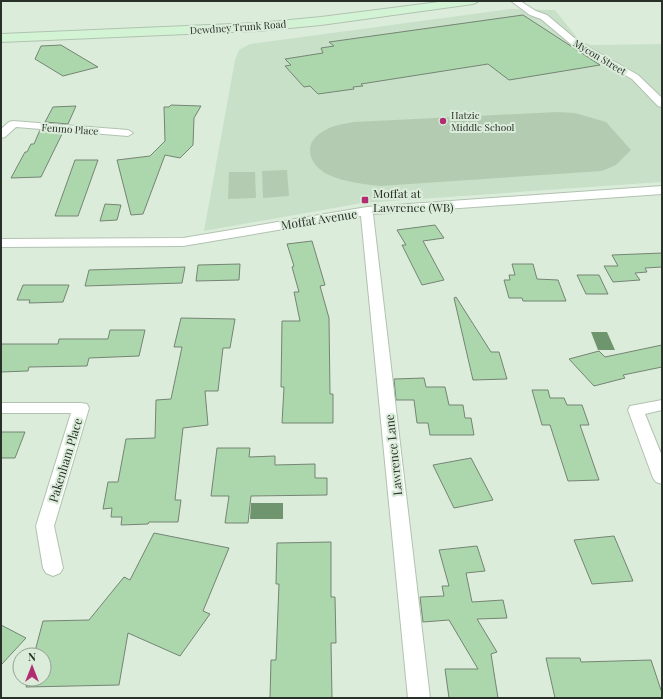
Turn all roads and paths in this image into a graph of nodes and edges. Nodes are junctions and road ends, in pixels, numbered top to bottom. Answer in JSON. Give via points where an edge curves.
{"nodes":[{"id":1,"x":473,"y":1,"type":"edge"},
{"id":2,"x":514,"y":1,"type":"edge"},
{"id":3,"x":1,"y":38,"type":"edge"},
{"id":4,"x":662,"y":104,"type":"edge"},
{"id":5,"x":128,"y":133,"type":"dead end"},
{"id":6,"x":1,"y":135,"type":"edge"},
{"id":7,"x":662,"y":190,"type":"edge"},
{"id":8,"x":367,"y":212,"type":"junction"},
{"id":9,"x":1,"y":243,"type":"edge"},
{"id":10,"x":662,"y":405,"type":"edge"},
{"id":11,"x":1,"y":408,"type":"edge"},
{"id":12,"x":662,"y":478,"type":"edge"},
{"id":13,"x":53,"y":568,"type":"dead end"},
{"id":14,"x":419,"y":698,"type":"edge"}],
"edges":[{"from":1,"to":3,"type":"main road","name":"Dewdney Trunk Road","via":[[258,27]]},
{"from":2,"to":4,"type":"street","name":"Mycon Street","via":[[544,17],[575,43],[635,77]]},
{"from":5,"to":6,"type":"street","name":"Fenmo Place","via":[[13,124]]},
{"from":7,"to":8,"type":"street","name":"Moffat Avenue"},
{"from":8,"to":9,"type":"street","name":"Moffat Avenue","via":[[183,242]]},
{"from":8,"to":14,"type":"street","name":"Lawrence Lane"},
{"from":10,"to":12,"type":"street","via":[[636,410]]},
{"from":11,"to":13,"type":"street","name":"Pakenham Place","via":[[81,408],[45,526]]}]}
